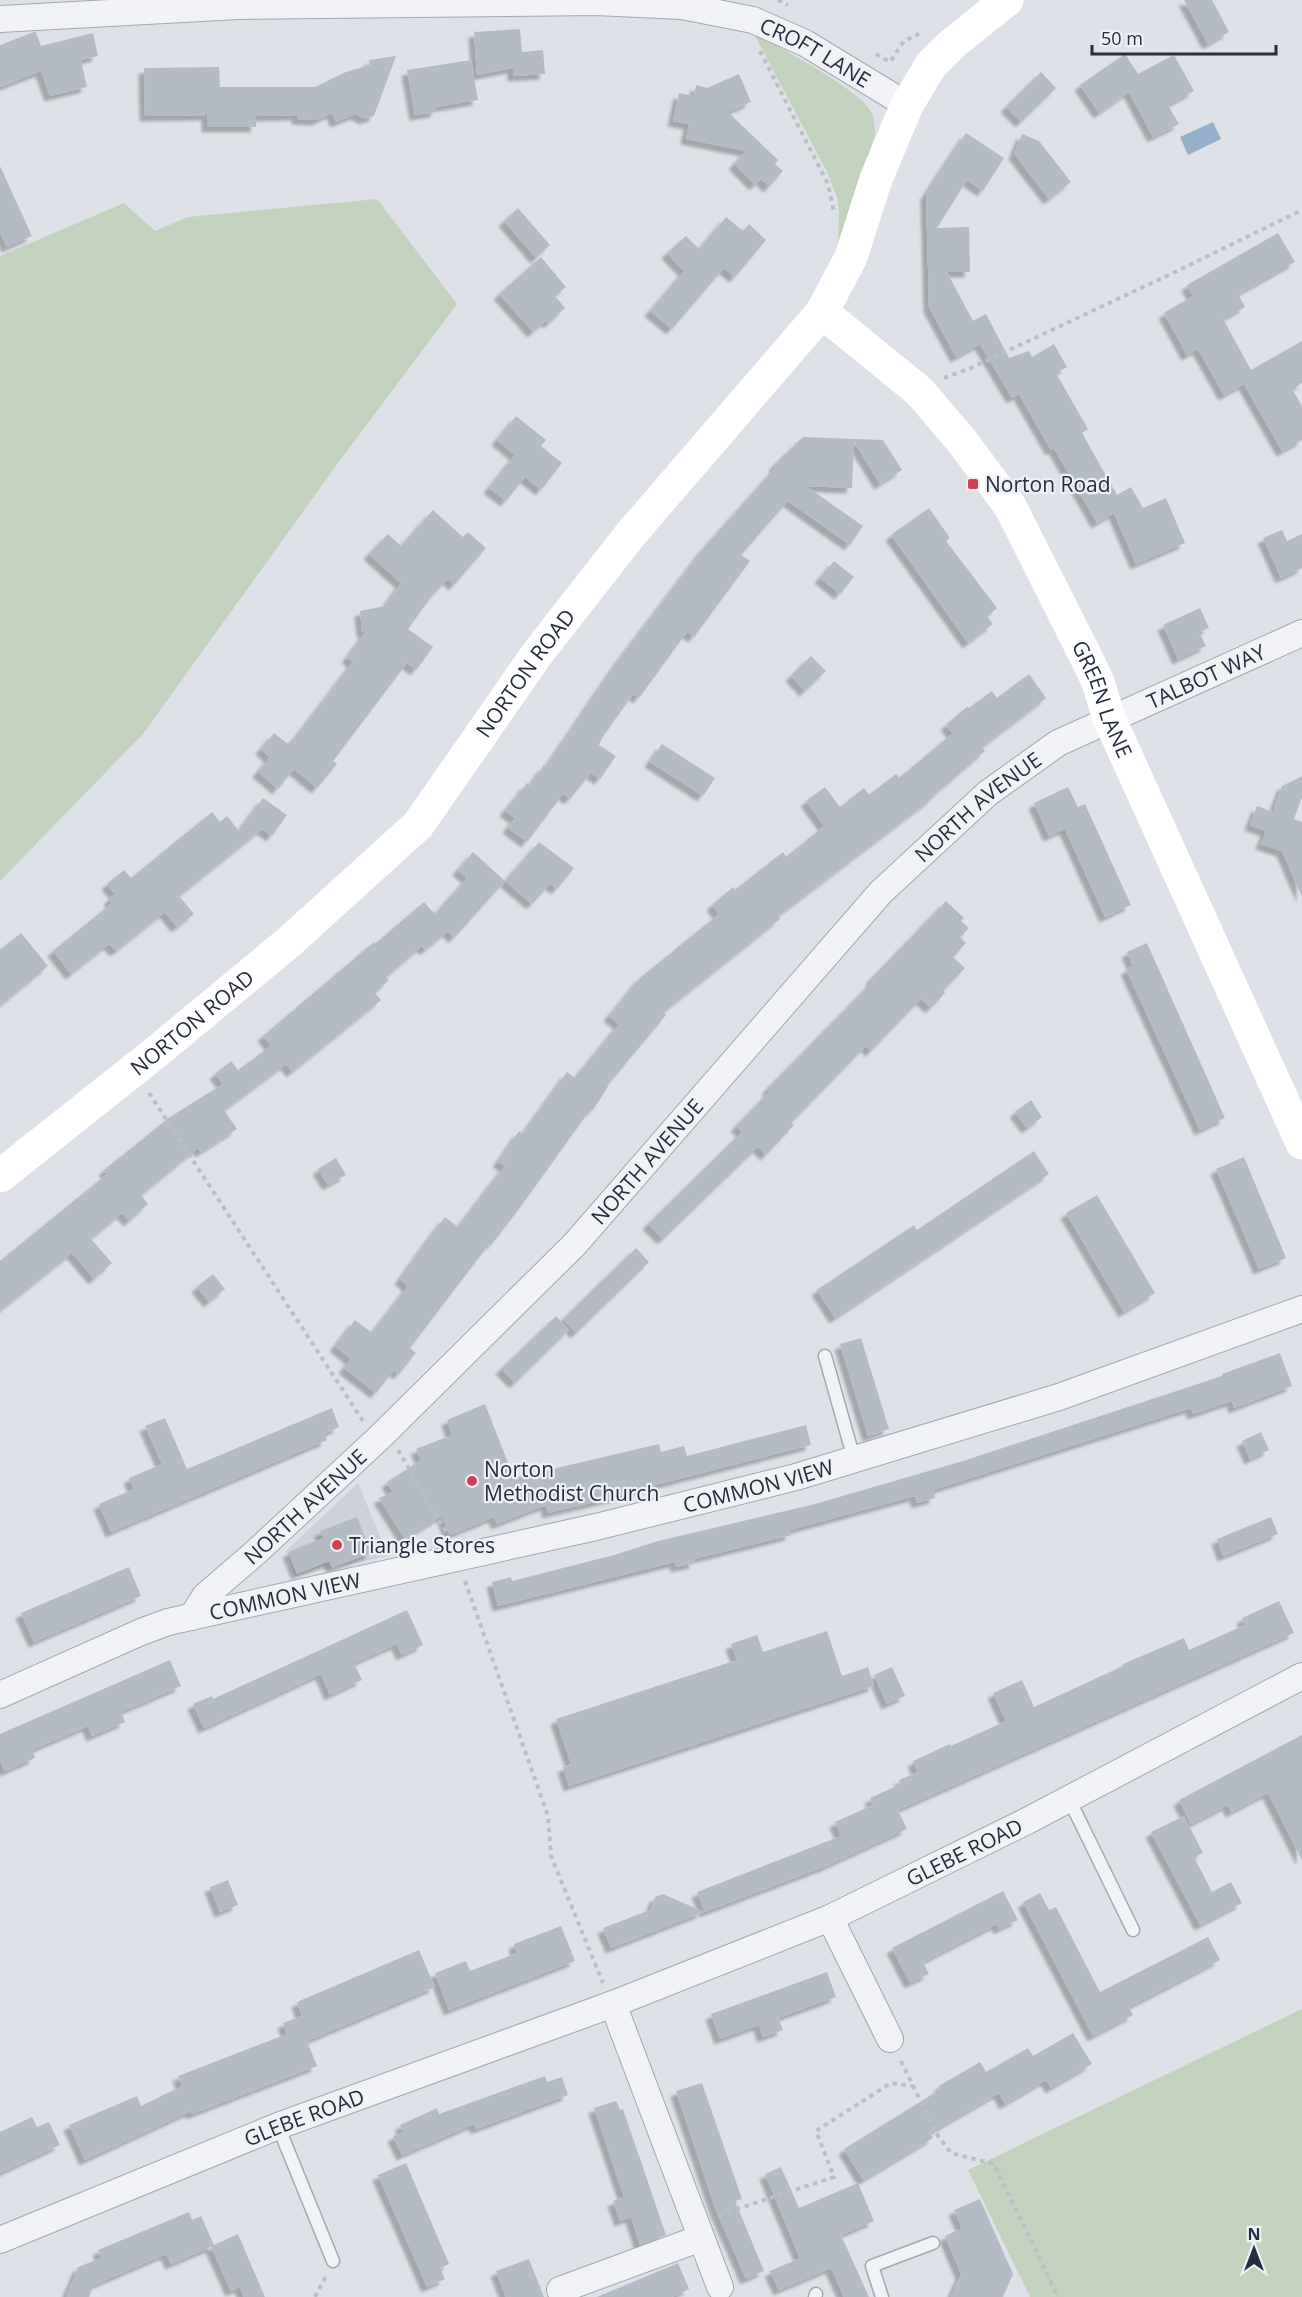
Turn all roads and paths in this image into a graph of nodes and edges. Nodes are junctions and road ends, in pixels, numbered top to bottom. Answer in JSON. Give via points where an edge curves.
{"nodes":[{"id":1,"x":778,"y":0,"type":"edge"},
{"id":2,"x":1007,"y":0,"type":"edge"},
{"id":3,"x":797,"y":10,"type":"dead end"},
{"id":4,"x":0,"y":19,"type":"edge"},
{"id":5,"x":927,"y":34,"type":"dead end"},
{"id":6,"x":755,"y":43,"type":"dead end"},
{"id":7,"x":872,"y":52,"type":"dead end"},
{"id":8,"x":907,"y":105,"type":"junction"},
{"id":9,"x":1302,"y":210,"type":"edge"},
{"id":10,"x":834,"y":215,"type":"dead end"},
{"id":11,"x":822,"y":312,"type":"junction"},
{"id":12,"x":937,"y":380,"type":"dead end"},
{"id":13,"x":1302,"y":633,"type":"edge"},
{"id":14,"x":1108,"y":718,"type":"junction"},
{"id":15,"x":133,"y":1070,"type":"junction"},
{"id":16,"x":1302,"y":1143,"type":"edge"},
{"id":17,"x":0,"y":1176,"type":"edge"},
{"id":18,"x":1302,"y":1309,"type":"edge"},
{"id":19,"x":825,"y":1356,"type":"dead end"},
{"id":20,"x":380,"y":1437,"type":"junction"},
{"id":21,"x":854,"y":1459,"type":"junction"},
{"id":22,"x":459,"y":1559,"type":"junction"},
{"id":23,"x":192,"y":1617,"type":"junction"},
{"id":24,"x":1302,"y":1677,"type":"edge"},
{"id":25,"x":0,"y":1695,"type":"edge"},
{"id":26,"x":1069,"y":1799,"type":"junction"},
{"id":27,"x":830,"y":1918,"type":"junction"},
{"id":28,"x":1133,"y":1930,"type":"dead end"},
{"id":29,"x":613,"y":2004,"type":"junction"},
{"id":30,"x":890,"y":2038,"type":"joint"},
{"id":31,"x":913,"y":2086,"type":"junction"},
{"id":32,"x":278,"y":2126,"type":"junction"},
{"id":33,"x":698,"y":2230,"type":"junction"},
{"id":34,"x":0,"y":2240,"type":"edge"},
{"id":35,"x":933,"y":2242,"type":"dead end"},
{"id":36,"x":333,"y":2261,"type":"dead end"},
{"id":37,"x":720,"y":2287,"type":"dead end"},
{"id":38,"x":560,"y":2290,"type":"dead end"},
{"id":39,"x":882,"y":2297,"type":"edge"},
{"id":40,"x":1058,"y":2297,"type":"edge"}],
"edges":[{"from":1,"to":3,"type":"path"},
{"from":2,"to":8,"type":"street","name":"NORTON ROAD","via":[[931,65]]},
{"from":4,"to":8,"type":"street","name":"CROFT LANE","via":[[238,6],[596,2],[682,6],[753,20],[805,43]]},
{"from":5,"to":7,"type":"path","via":[[922,32],[904,41],[890,62]]},
{"from":6,"to":10,"type":"path","via":[[828,184]]},
{"from":8,"to":11,"type":"street","name":"NORTON ROAD","via":[[876,179],[851,257]]},
{"from":9,"to":12,"type":"path","via":[[971,368]]},
{"from":11,"to":14,"type":"street","name":"GREEN LANE","via":[[919,391],[1010,506],[1098,682]]},
{"from":11,"to":15,"type":"street","name":"NORTON ROAD","via":[[630,535],[537,654],[418,825],[289,942]]},
{"from":13,"to":14,"type":"street","name":"TALBOT WAY"},
{"from":14,"to":16,"type":"street","name":"GREEN LANE"},
{"from":14,"to":20,"type":"street","name":"NORTH AVENUE","via":[[1058,743],[988,793],[881,891],[575,1244]]},
{"from":15,"to":17,"type":"street","name":"NORTON ROAD"},
{"from":15,"to":20,"type":"path","via":[[365,1424]]},
{"from":18,"to":21,"type":"street","name":"COMMON VIEW","via":[[1059,1396]]},
{"from":19,"to":21,"type":"lane"},
{"from":20,"to":22,"type":"path","via":[[398,1449]]},
{"from":20,"to":23,"type":"street","name":"NORTH AVENUE","via":[[205,1596]]},
{"from":21,"to":22,"type":"street","name":"COMMON VIEW","via":[[607,1525]]},
{"from":22,"to":23,"type":"street","name":"COMMON VIEW"},
{"from":22,"to":29,"type":"path","via":[[548,1816],[551,1856]]},
{"from":23,"to":25,"type":"street","name":"COMMON VIEW","via":[[141,1632]]},
{"from":24,"to":26,"type":"street","name":"GLEBE ROAD"},
{"from":26,"to":27,"type":"street","name":"GLEBE ROAD"},
{"from":26,"to":28,"type":"lane"},
{"from":27,"to":29,"type":"street","name":"GLEBE ROAD"},
{"from":27,"to":30,"type":"street"},
{"from":29,"to":32,"type":"street","name":"GLEBE ROAD"},
{"from":29,"to":33,"type":"street"},
{"from":30,"to":31,"type":"path"},
{"from":31,"to":33,"type":"path","via":[[891,2083],[816,2131],[834,2177]]},
{"from":31,"to":40,"type":"path","via":[[936,2133],[951,2153],[993,2164]]},
{"from":32,"to":34,"type":"street","name":"GLEBE ROAD"},
{"from":32,"to":36,"type":"lane"},
{"from":33,"to":37,"type":"street"},
{"from":33,"to":38,"type":"street"},
{"from":35,"to":39,"type":"lane","via":[[872,2266]]}]}
